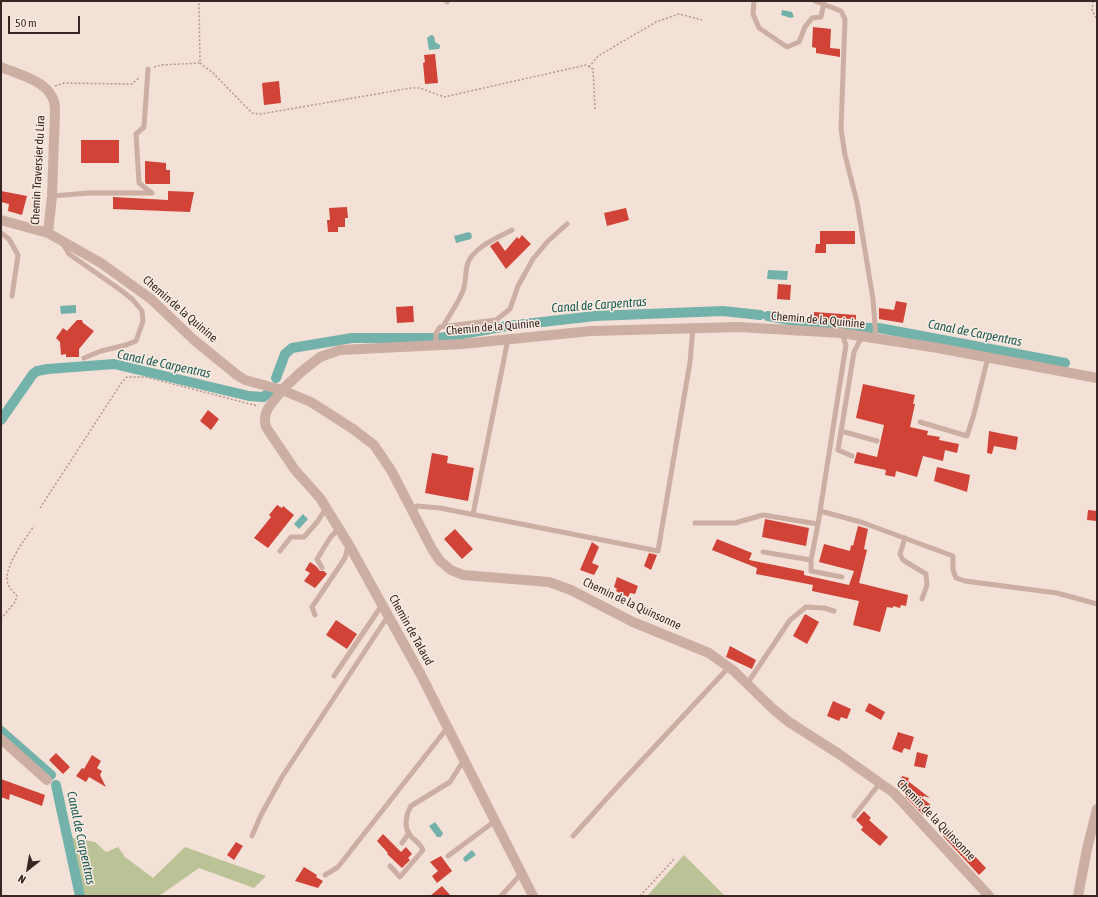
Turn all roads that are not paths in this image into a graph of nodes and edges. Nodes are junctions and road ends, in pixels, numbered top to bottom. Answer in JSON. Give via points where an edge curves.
{"nodes":[{"id":1,"x":754,"y":1,"type":"edge"},
{"id":2,"x":815,"y":1,"type":"edge"},
{"id":3,"x":824,"y":3,"type":"junction"},
{"id":4,"x":1,"y":67,"type":"edge"},
{"id":5,"x":148,"y":69,"type":"dead end"},
{"id":6,"x":52,"y":196,"type":"junction"},
{"id":7,"x":1,"y":220,"type":"edge"},
{"id":8,"x":567,"y":224,"type":"dead end"},
{"id":9,"x":512,"y":230,"type":"dead end"},
{"id":10,"x":1,"y":233,"type":"edge"},
{"id":11,"x":48,"y":233,"type":"junction"},
{"id":12,"x":60,"y":240,"type":"junction"},
{"id":13,"x":12,"y":296,"type":"dead end"},
{"id":14,"x":443,"y":326,"type":"junction"},
{"id":15,"x":693,"y":328,"type":"junction"},
{"id":16,"x":842,"y":333,"type":"junction"},
{"id":17,"x":862,"y":336,"type":"junction"},
{"id":18,"x":876,"y":338,"type":"junction"},
{"id":19,"x":508,"y":339,"type":"junction"},
{"id":20,"x":436,"y":344,"type":"junction"},
{"id":21,"x":988,"y":357,"type":"junction"},
{"id":22,"x":84,"y":358,"type":"dead end"},
{"id":23,"x":1097,"y":378,"type":"edge"},
{"id":24,"x":282,"y":390,"type":"junction"},
{"id":25,"x":920,"y":422,"type":"dead end"},
{"id":26,"x":841,"y":431,"type":"junction"},
{"id":27,"x":877,"y":441,"type":"dead end"},
{"id":28,"x":852,"y":456,"type":"dead end"},
{"id":29,"x":326,"y":507,"type":"junction"},
{"id":30,"x":820,"y":511,"type":"junction"},
{"id":31,"x":414,"y":513,"type":"junction"},
{"id":32,"x":473,"y":514,"type":"junction"},
{"id":33,"x":695,"y":523,"type":"dead end"},
{"id":34,"x":818,"y":524,"type":"junction"},
{"id":35,"x":339,"y":528,"type":"junction"},
{"id":36,"x":905,"y":538,"type":"junction"},
{"id":37,"x":349,"y":545,"type":"junction"},
{"id":38,"x":280,"y":551,"type":"dead end"},
{"id":39,"x":763,"y":552,"type":"dead end"},
{"id":40,"x":811,"y":560,"type":"junction"},
{"id":41,"x":322,"y":568,"type":"dead end"},
{"id":42,"x":842,"y":577,"type":"dead end"},
{"id":43,"x":922,"y":599,"type":"dead end"},
{"id":44,"x":1097,"y":604,"type":"edge"},
{"id":45,"x":382,"y":605,"type":"junction"},
{"id":46,"x":834,"y":611,"type":"dead end"},
{"id":47,"x":315,"y":615,"type":"dead end"},
{"id":48,"x":388,"y":616,"type":"junction"},
{"id":49,"x":729,"y":667,"type":"junction"},
{"id":50,"x":334,"y":676,"type":"dead end"},
{"id":51,"x":747,"y":684,"type":"junction"},
{"id":52,"x":448,"y":728,"type":"junction"},
{"id":53,"x":1,"y":739,"type":"edge"},
{"id":54,"x":464,"y":760,"type":"junction"},
{"id":55,"x":47,"y":780,"type":"dead end"},
{"id":56,"x":880,"y":783,"type":"junction"},
{"id":57,"x":1097,"y":809,"type":"edge"},
{"id":58,"x":854,"y":816,"type":"dead end"},
{"id":59,"x":495,"y":821,"type":"junction"},
{"id":60,"x":409,"y":833,"type":"junction"},
{"id":61,"x":252,"y":836,"type":"dead end"},
{"id":62,"x":573,"y":836,"type":"dead end"},
{"id":63,"x":402,"y":843,"type":"dead end"},
{"id":64,"x":448,"y":856,"type":"dead end"},
{"id":65,"x":390,"y":866,"type":"dead end"},
{"id":66,"x":521,"y":874,"type":"junction"},
{"id":67,"x":325,"y":875,"type":"dead end"},
{"id":68,"x":501,"y":896,"type":"edge"},
{"id":69,"x":533,"y":896,"type":"edge"},
{"id":70,"x":989,"y":896,"type":"edge"},
{"id":71,"x":1078,"y":896,"type":"edge"}],
"edges":[{"from":1,"to":3,"type":"lane","via":[[753,14],[759,28],[787,47],[799,42],[812,18],[820,17]]},
{"from":2,"to":3,"type":"lane"},
{"from":3,"to":18,"type":"lane","via":[[841,11],[845,19],[841,129],[845,155],[858,202],[873,298]]},
{"from":4,"to":6,"type":"street","name":"Chemin Traversier du Lira","via":[[42,85],[51,95],[55,113]]},
{"from":5,"to":6,"type":"lane","via":[[144,127],[136,134],[139,183],[152,193],[89,192]]},
{"from":6,"to":11,"type":"street","name":"Chemin Traversier du Lira"},
{"from":7,"to":11,"type":"street","name":"Chemin de la Quinine"},
{"from":8,"to":14,"type":"lane","via":[[533,259],[518,286],[510,309],[496,320]]},
{"from":9,"to":14,"type":"lane","via":[[487,242],[472,255],[467,265],[463,291]]},
{"from":10,"to":13,"type":"lane","via":[[9,239],[18,254]]},
{"from":11,"to":12,"type":"street","name":"Chemin de la Quinine"},
{"from":12,"to":22,"type":"lane","via":[[69,254],[122,291],[142,311],[143,321],[136,341]]},
{"from":12,"to":24,"type":"street","name":"Chemin de la Quinine","via":[[101,263],[151,299],[194,340],[237,375],[245,380]]},
{"from":14,"to":20,"type":"lane","via":[[437,330]]},
{"from":15,"to":16,"type":"street","name":"Chemin de la Quinine","via":[[738,326]]},
{"from":15,"to":19,"type":"street","name":"Chemin de la Quinine","via":[[591,331]]},
{"from":15,"to":32,"type":"lane","via":[[690,362],[658,551]]},
{"from":16,"to":17,"type":"street","name":"Chemin de la Quinine"},
{"from":16,"to":30,"type":"lane","via":[[846,345]]},
{"from":17,"to":18,"type":"street","name":"Chemin de la Quinine"},
{"from":17,"to":26,"type":"lane","via":[[854,352]]},
{"from":18,"to":21,"type":"street","name":"Chemin de la Quinine"},
{"from":19,"to":20,"type":"street","name":"Chemin de la Quinine"},
{"from":19,"to":32,"type":"lane"},
{"from":20,"to":24,"type":"street","name":"Chemin de la Quinine","via":[[340,350],[320,357]]},
{"from":21,"to":23,"type":"street","name":"Chemin de la Quinine"},
{"from":21,"to":25,"type":"lane","via":[[967,436]]},
{"from":24,"to":29,"type":"street","name":"Chemin de Talaud","via":[[268,408],[264,420],[295,470]]},
{"from":24,"to":31,"type":"street","name":"Chemin de la Quinsonne","via":[[312,402],[374,445]]},
{"from":26,"to":27,"type":"lane"},
{"from":26,"to":28,"type":"lane","via":[[838,450]]},
{"from":29,"to":35,"type":"street","name":"Chemin de Talaud"},
{"from":29,"to":38,"type":"lane","via":[[304,537],[291,537]]},
{"from":30,"to":34,"type":"lane"},
{"from":30,"to":36,"type":"lane"},
{"from":31,"to":32,"type":"lane","via":[[417,506]]},
{"from":31,"to":49,"type":"street","name":"Chemin de la Quinsonne","via":[[432,549],[440,561],[451,570],[463,575],[549,582],[571,590],[638,625],[709,653]]},
{"from":33,"to":34,"type":"lane","via":[[734,524],[763,516]]},
{"from":34,"to":40,"type":"lane"},
{"from":35,"to":37,"type":"street","name":"Chemin de Talaud"},
{"from":35,"to":41,"type":"lane","via":[[317,559]]},
{"from":36,"to":43,"type":"lane","via":[[900,554],[903,560],[926,574],[927,584]]},
{"from":36,"to":44,"type":"lane","via":[[953,556],[956,578],[1057,594]]},
{"from":37,"to":45,"type":"street","name":"Chemin de Talaud"},
{"from":37,"to":47,"type":"lane","via":[[345,558],[312,607]]},
{"from":39,"to":40,"type":"lane"},
{"from":40,"to":42,"type":"lane","via":[[811,571]]},
{"from":45,"to":48,"type":"street","name":"Chemin de Talaud"},
{"from":45,"to":50,"type":"lane"},
{"from":46,"to":51,"type":"lane","via":[[806,606],[790,620]]},
{"from":48,"to":52,"type":"street","name":"Chemin de Talaud"},
{"from":48,"to":61,"type":"lane","via":[[282,777]]},
{"from":49,"to":51,"type":"street","name":"Chemin de la Quinsonne"},
{"from":49,"to":62,"type":"lane"},
{"from":51,"to":56,"type":"street","name":"Chemin de la Quinsonne","via":[[789,722]]},
{"from":52,"to":54,"type":"street","name":"Chemin de Talaud"},
{"from":52,"to":67,"type":"lane","via":[[338,867]]},
{"from":53,"to":55,"type":"street"},
{"from":54,"to":59,"type":"street","name":"Chemin de Talaud"},
{"from":54,"to":60,"type":"lane","via":[[450,782],[411,806],[406,819]]},
{"from":56,"to":58,"type":"lane"},
{"from":56,"to":70,"type":"street","name":"Chemin de la Quinsonne","via":[[894,793]]},
{"from":57,"to":71,"type":"street","via":[[1086,849]]},
{"from":59,"to":64,"type":"lane"},
{"from":59,"to":66,"type":"street","name":"Chemin de Talaud"},
{"from":60,"to":63,"type":"lane"},
{"from":60,"to":65,"type":"lane","via":[[420,843],[423,850],[400,877]]},
{"from":66,"to":68,"type":"lane"},
{"from":66,"to":69,"type":"street","name":"Chemin de Talaud"}]}
